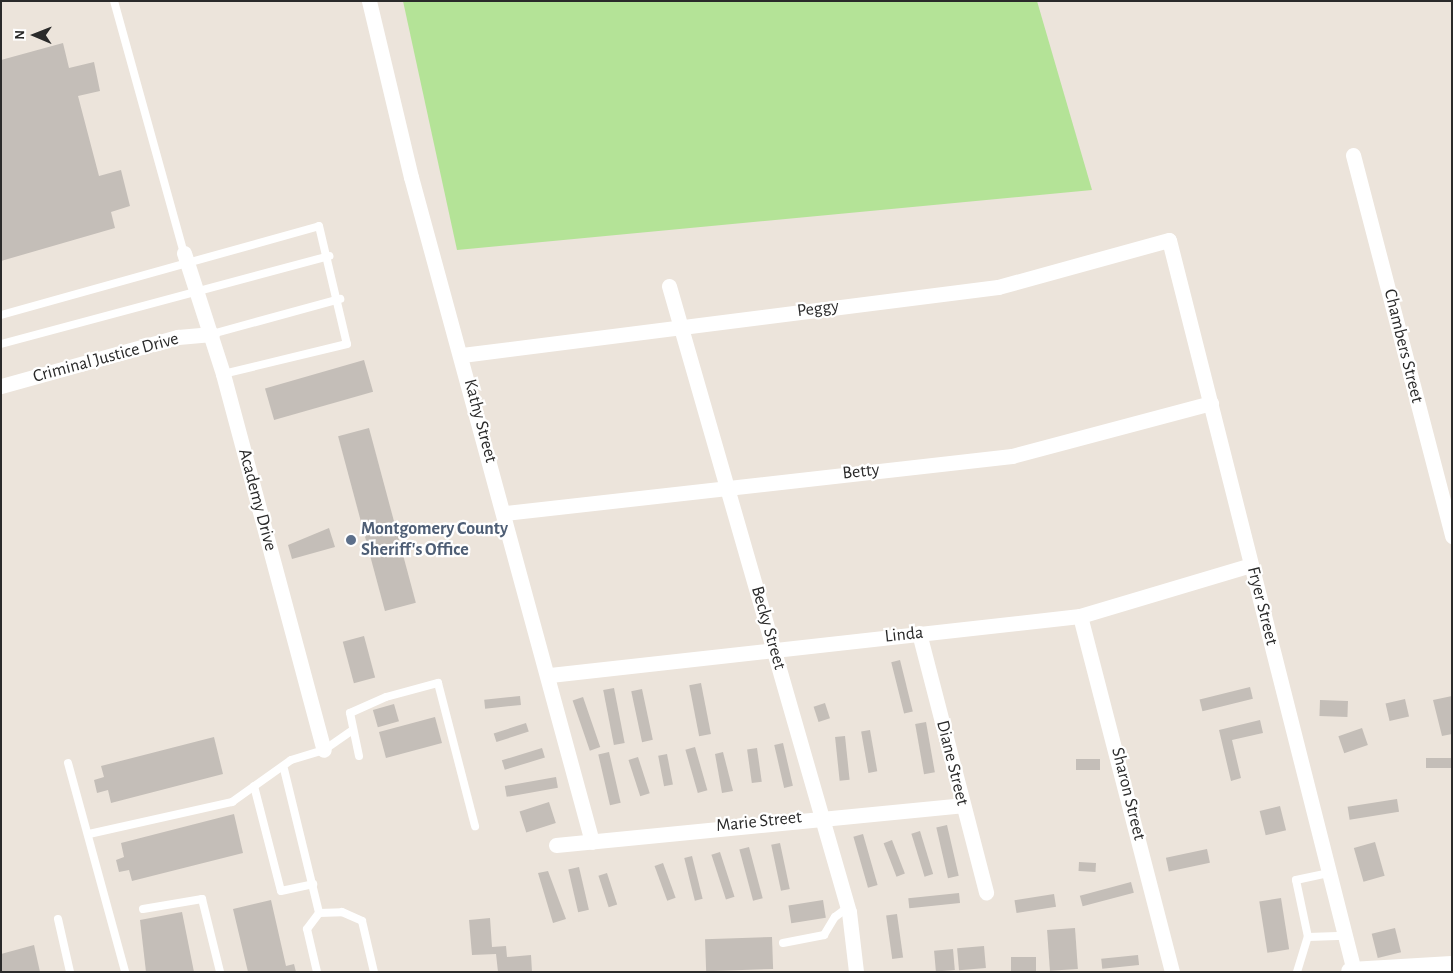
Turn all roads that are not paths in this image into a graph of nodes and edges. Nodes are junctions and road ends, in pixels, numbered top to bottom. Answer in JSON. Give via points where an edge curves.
{"nodes":[{"id":1,"x":114,"y":1,"type":"edge"},
{"id":2,"x":369,"y":1,"type":"edge"},
{"id":3,"x":1353,"y":155,"type":"dead end"},
{"id":4,"x":1170,"y":240,"type":"joint"},
{"id":5,"x":329,"y":256,"type":"junction"},
{"id":6,"x":187,"y":258,"type":"junction"},
{"id":7,"x":670,"y":286,"type":"dead end"},
{"id":8,"x":199,"y":293,"type":"junction"},
{"id":9,"x":340,"y":299,"type":"junction"},
{"id":10,"x":1,"y":315,"type":"edge"},
{"id":11,"x":679,"y":326,"type":"junction"},
{"id":12,"x":212,"y":334,"type":"junction"},
{"id":13,"x":1,"y":344,"type":"edge"},
{"id":14,"x":462,"y":355,"type":"junction"},
{"id":15,"x":223,"y":374,"type":"junction"},
{"id":16,"x":1,"y":386,"type":"edge"},
{"id":17,"x":1211,"y":403,"type":"junction"},
{"id":18,"x":728,"y":487,"type":"junction"},
{"id":19,"x":505,"y":514,"type":"junction"},
{"id":20,"x":1452,"y":536,"type":"edge"},
{"id":21,"x":1252,"y":565,"type":"junction"},
{"id":22,"x":1080,"y":616,"type":"junction"},
{"id":23,"x":919,"y":633,"type":"junction"},
{"id":24,"x":774,"y":649,"type":"junction"},
{"id":25,"x":550,"y":676,"type":"junction"},
{"id":26,"x":353,"y":730,"type":"junction"},
{"id":27,"x":324,"y":750,"type":"junction"},
{"id":28,"x":359,"y":756,"type":"dead end"},
{"id":29,"x":68,"y":763,"type":"dead end"},
{"id":30,"x":284,"y":769,"type":"junction"},
{"id":31,"x":254,"y":786,"type":"junction"},
{"id":32,"x":962,"y":805,"type":"junction"},
{"id":33,"x":819,"y":816,"type":"junction"},
{"id":34,"x":475,"y":826,"type":"dead end"},
{"id":35,"x":89,"y":834,"type":"junction"},
{"id":36,"x":592,"y":842,"type":"junction"},
{"id":37,"x":556,"y":845,"type":"dead end"},
{"id":38,"x":1329,"y":872,"type":"junction"},
{"id":39,"x":313,"y":884,"type":"junction"},
{"id":40,"x":986,"y":892,"type":"dead end"},
{"id":41,"x":847,"y":908,"type":"junction"},
{"id":42,"x":143,"y":909,"type":"dead end"},
{"id":43,"x":319,"y":913,"type":"junction"},
{"id":44,"x":58,"y":920,"type":"dead end"},
{"id":45,"x":1345,"y":936,"type":"junction"},
{"id":46,"x":1308,"y":937,"type":"junction"},
{"id":47,"x":783,"y":943,"type":"dead end"},
{"id":48,"x":1452,"y":966,"type":"edge"},
{"id":49,"x":70,"y":972,"type":"edge"},
{"id":50,"x":125,"y":972,"type":"edge"},
{"id":51,"x":220,"y":972,"type":"edge"},
{"id":52,"x":317,"y":972,"type":"edge"},
{"id":53,"x":374,"y":972,"type":"edge"},
{"id":54,"x":856,"y":972,"type":"edge"},
{"id":55,"x":1172,"y":972,"type":"edge"},
{"id":56,"x":1297,"y":972,"type":"edge"},
{"id":57,"x":1352,"y":972,"type":"edge"}],
"edges":[{"from":1,"to":6,"type":"lane"},
{"from":2,"to":14,"type":"street","name":"Kathy Street","via":[[411,177]]},
{"from":3,"to":20,"type":"street","name":"Chambers Street"},
{"from":4,"to":11,"type":"street","name":"Peggy","via":[[998,287]]},
{"from":4,"to":17,"type":"street","name":"Fryer Street"},
{"from":5,"to":6,"type":"lane","via":[[319,226]]},
{"from":5,"to":8,"type":"lane"},
{"from":5,"to":9,"type":"lane"},
{"from":6,"to":8,"type":"street","name":"Academy Drive"},
{"from":6,"to":10,"type":"lane"},
{"from":7,"to":11,"type":"street","name":"Becky Street"},
{"from":8,"to":12,"type":"street","name":"Academy Drive"},
{"from":8,"to":13,"type":"lane"},
{"from":9,"to":12,"type":"lane"},
{"from":9,"to":15,"type":"lane","via":[[347,344]]},
{"from":11,"to":14,"type":"street","name":"Peggy"},
{"from":11,"to":18,"type":"street","name":"Becky Street"},
{"from":12,"to":15,"type":"street","name":"Academy Drive"},
{"from":12,"to":16,"type":"street","name":"Criminal Justice Drive","via":[[178,337]]},
{"from":14,"to":19,"type":"street","name":"Kathy Street"},
{"from":15,"to":27,"type":"street","name":"Academy Drive"},
{"from":17,"to":18,"type":"street","name":"Betty","via":[[1012,456]]},
{"from":17,"to":21,"type":"street","name":"Fryer Street"},
{"from":18,"to":19,"type":"street","name":"Betty"},
{"from":18,"to":24,"type":"street","name":"Becky Street"},
{"from":19,"to":25,"type":"street","name":"Kathy Street"},
{"from":21,"to":22,"type":"street","name":"Linda"},
{"from":21,"to":38,"type":"street","name":"Fryer Street"},
{"from":22,"to":23,"type":"street","name":"Linda"},
{"from":22,"to":55,"type":"street","name":"Sharon Street"},
{"from":23,"to":24,"type":"street","name":"Linda"},
{"from":23,"to":32,"type":"street","name":"Diane Street"},
{"from":24,"to":25,"type":"street","name":"Linda"},
{"from":24,"to":33,"type":"street","name":"Becky Street"},
{"from":25,"to":36,"type":"street","name":"Kathy Street"},
{"from":26,"to":27,"type":"lane"},
{"from":26,"to":28,"type":"lane"},
{"from":26,"to":34,"type":"lane","via":[[350,713],[386,696],[438,683]]},
{"from":27,"to":30,"type":"lane","via":[[291,760]]},
{"from":29,"to":35,"type":"lane"},
{"from":30,"to":31,"type":"lane"},
{"from":30,"to":39,"type":"lane"},
{"from":31,"to":35,"type":"lane","via":[[232,802]]},
{"from":31,"to":39,"type":"lane","via":[[281,891]]},
{"from":32,"to":33,"type":"street","name":"Marie Street"},
{"from":32,"to":40,"type":"street","name":"Diane Street"},
{"from":33,"to":36,"type":"street","name":"Marie Street"},
{"from":33,"to":41,"type":"street","name":"Becky Street"},
{"from":35,"to":50,"type":"lane"},
{"from":36,"to":37,"type":"street","name":"Marie Street"},
{"from":38,"to":45,"type":"street","name":"Fryer Street"},
{"from":38,"to":46,"type":"lane","via":[[1296,880]]},
{"from":39,"to":43,"type":"lane"},
{"from":41,"to":47,"type":"lane","via":[[835,917],[824,935]]},
{"from":41,"to":54,"type":"street","name":"Becky Street"},
{"from":42,"to":51,"type":"lane","via":[[202,898]]},
{"from":43,"to":52,"type":"lane","via":[[307,929]]},
{"from":43,"to":53,"type":"lane","via":[[342,912],[362,921]]},
{"from":44,"to":49,"type":"lane"},
{"from":45,"to":46,"type":"lane"},
{"from":45,"to":57,"type":"street","name":"Fryer Street"},
{"from":46,"to":56,"type":"lane"},
{"from":48,"to":57,"type":"street"}]}
